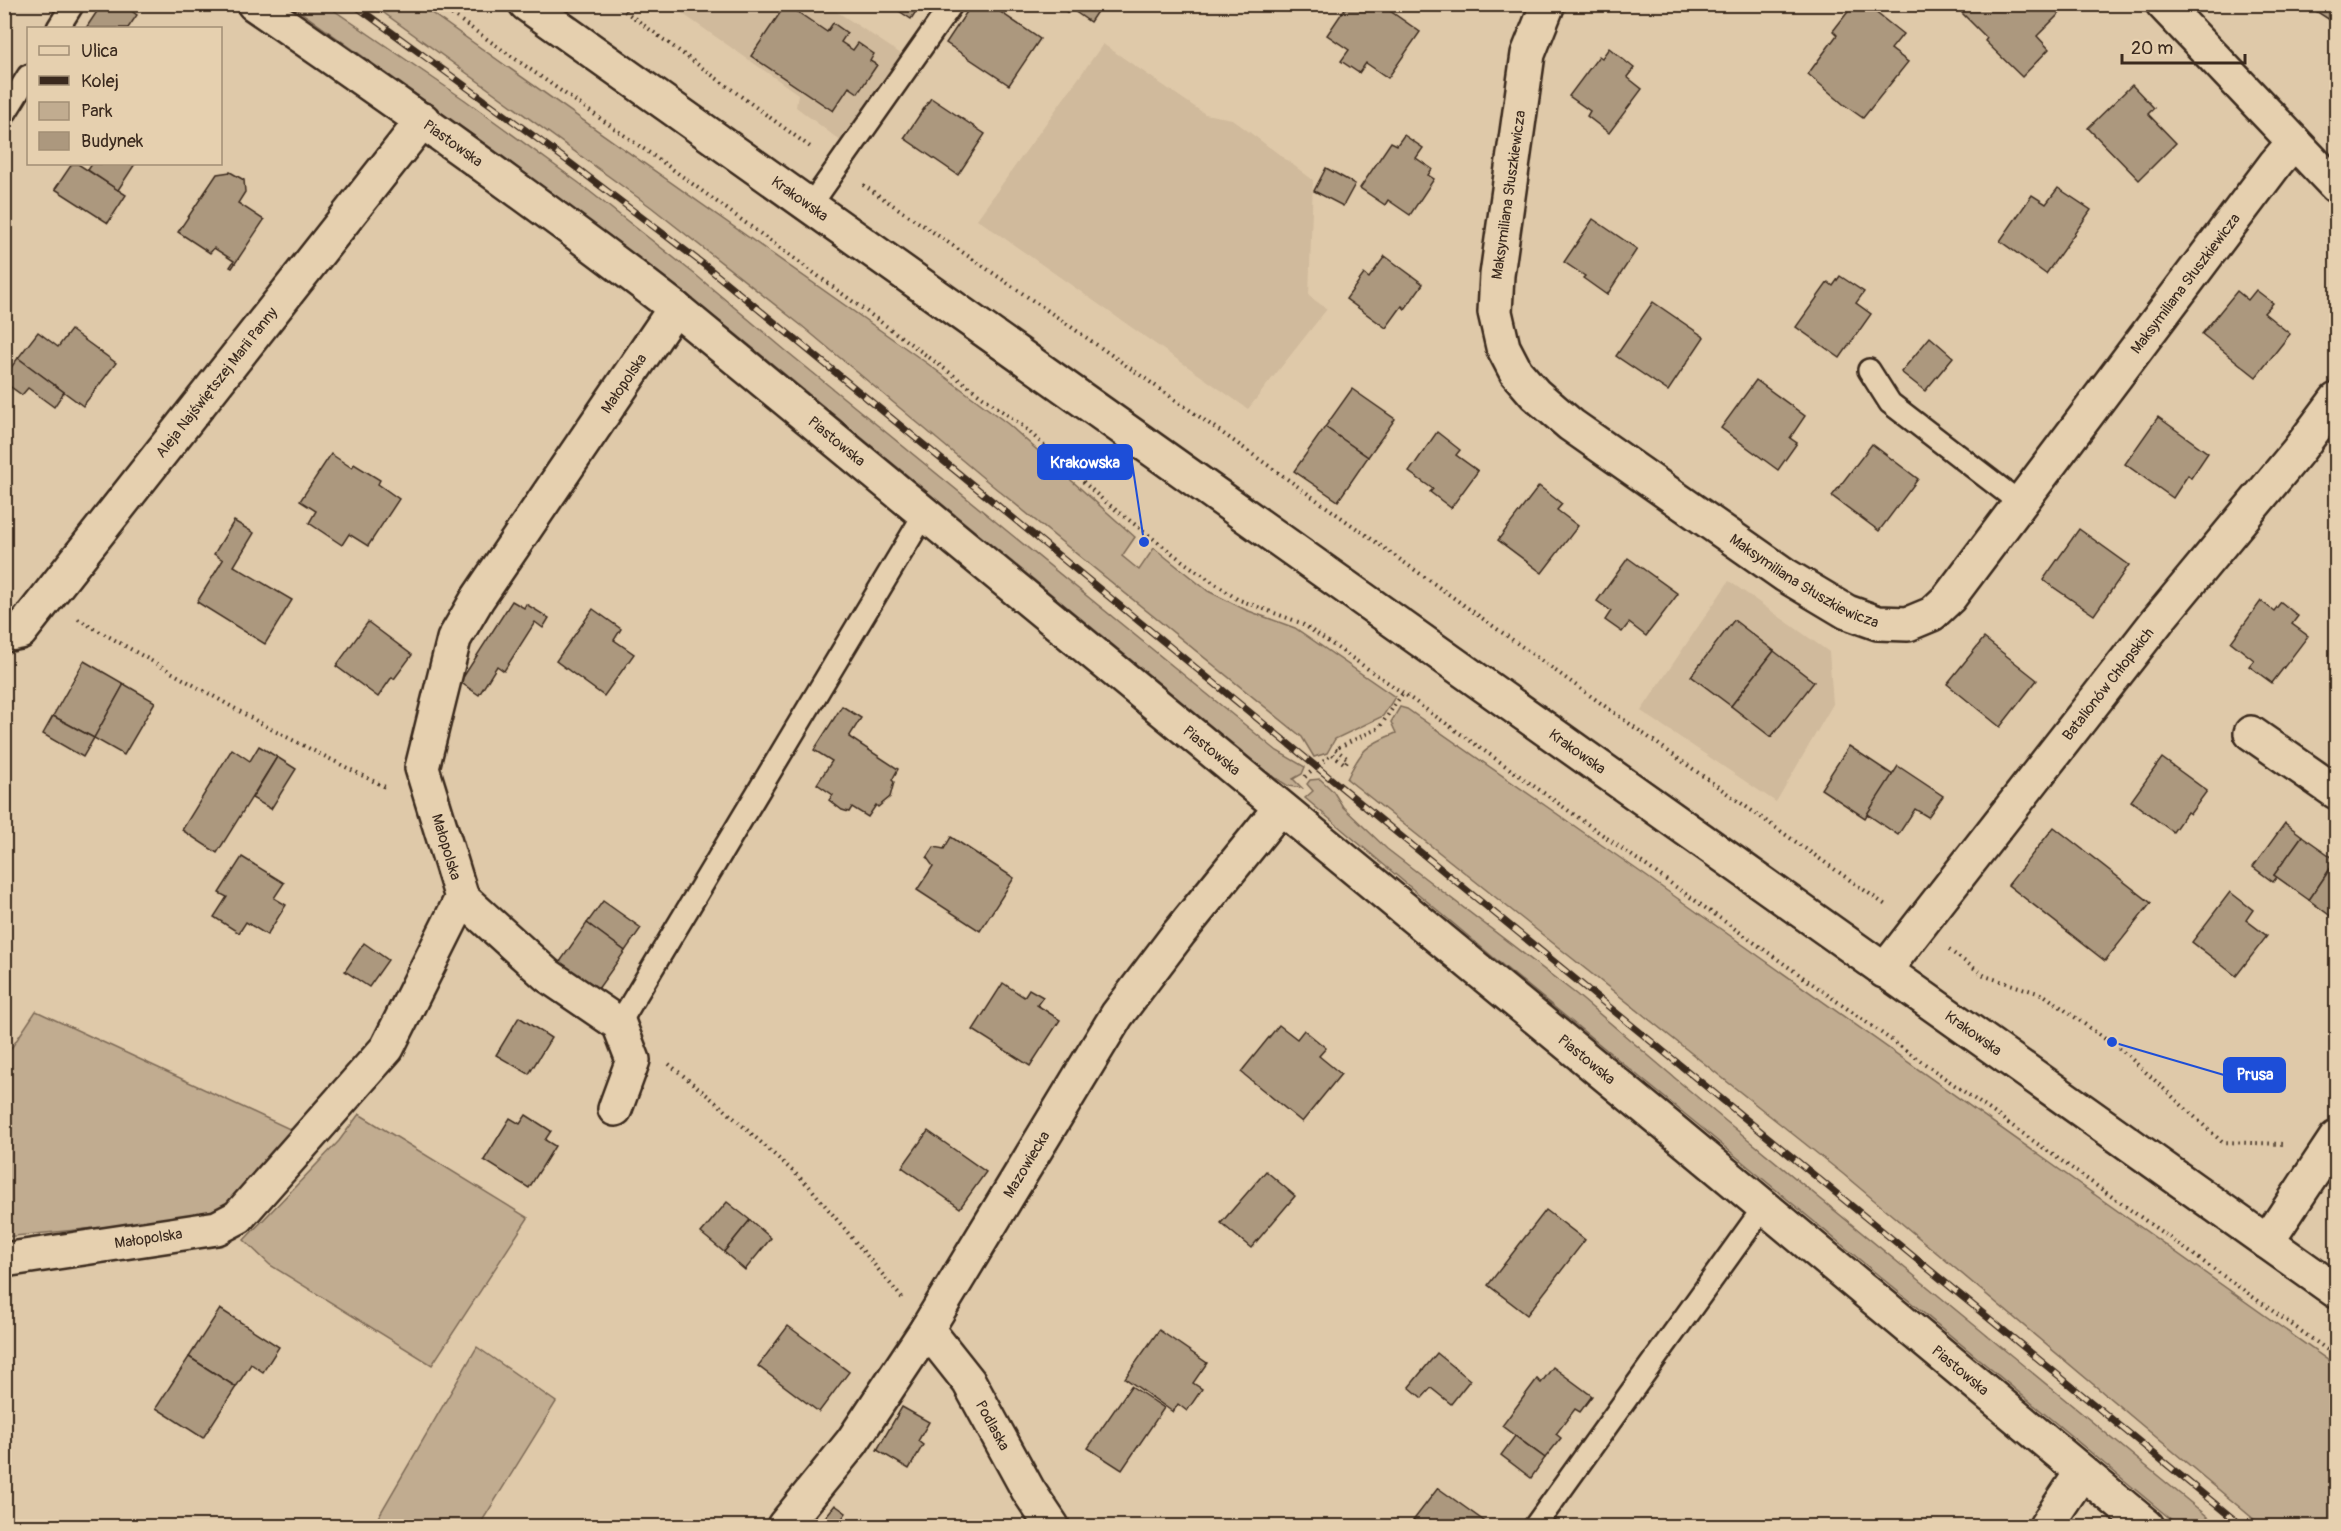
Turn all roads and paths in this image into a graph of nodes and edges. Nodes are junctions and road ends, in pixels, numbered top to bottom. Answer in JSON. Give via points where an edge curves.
{"nodes":[{"id":1,"x":73,"y":4,"type":"edge"},
{"id":2,"x":254,"y":4,"type":"edge"},
{"id":3,"x":437,"y":4,"type":"edge"},
{"id":4,"x":526,"y":4,"type":"edge"},
{"id":5,"x":615,"y":4,"type":"edge"},
{"id":6,"x":952,"y":4,"type":"edge"},
{"id":7,"x":1548,"y":4,"type":"edge"},
{"id":8,"x":2163,"y":4,"type":"edge"},
{"id":9,"x":59,"y":27,"type":"edge"},
{"id":10,"x":27,"y":78,"type":"edge"},
{"id":11,"x":4,"y":115,"type":"edge"},
{"id":12,"x":423,"y":120,"type":"junction"},
{"id":13,"x":2294,"y":142,"type":"junction"},
{"id":14,"x":837,"y":167,"type":"junction"},
{"id":15,"x":2337,"y":186,"type":"edge"},
{"id":16,"x":810,"y":206,"type":"junction"},
{"id":17,"x":675,"y":308,"type":"junction"},
{"id":18,"x":1869,"y":370,"type":"dead end"},
{"id":19,"x":2337,"y":400,"type":"edge"},
{"id":20,"x":2020,"y":503,"type":"junction"},
{"id":21,"x":925,"y":513,"type":"junction"},
{"id":22,"x":75,"y":618,"type":"dead end"},
{"id":23,"x":4,"y":635,"type":"edge"},
{"id":24,"x":1403,"y":693,"type":"junction"},
{"id":25,"x":2252,"y":733,"type":"dead end"},
{"id":26,"x":2337,"y":792,"type":"edge"},
{"id":27,"x":433,"y":805,"type":"junction"},
{"id":28,"x":1280,"y":808,"type":"junction"},
{"id":29,"x":462,"y":898,"type":"junction"},
{"id":30,"x":1917,"y":927,"type":"junction"},
{"id":31,"x":1884,"y":971,"type":"junction"},
{"id":32,"x":619,"y":1024,"type":"junction"},
{"id":33,"x":615,"y":1109,"type":"dead end"},
{"id":34,"x":2337,"y":1138,"type":"edge"},
{"id":35,"x":2293,"y":1142,"type":"dead end"},
{"id":36,"x":1764,"y":1207,"type":"junction"},
{"id":37,"x":2267,"y":1242,"type":"junction"},
{"id":38,"x":4,"y":1260,"type":"edge"},
{"id":39,"x":2337,"y":1291,"type":"edge"},
{"id":40,"x":927,"y":1329,"type":"junction"},
{"id":41,"x":2337,"y":1356,"type":"edge"},
{"id":42,"x":2082,"y":1472,"type":"junction"},
{"id":43,"x":784,"y":1527,"type":"edge"},
{"id":44,"x":1052,"y":1527,"type":"edge"},
{"id":45,"x":1535,"y":1527,"type":"edge"},
{"id":46,"x":2046,"y":1527,"type":"edge"},
{"id":47,"x":2147,"y":1527,"type":"edge"}],
"edges":[{"from":1,"to":9,"type":"lane"},
{"from":2,"to":12,"type":"street","name":"Piastowska"},
{"from":3,"to":24,"type":"path","via":[[668,166],[1006,413],[1103,500],[1185,563],[1237,599],[1301,623]]},
{"from":4,"to":16,"type":"street","name":"Krakowska"},
{"from":5,"to":14,"type":"path"},
{"from":6,"to":14,"type":"lane"},
{"from":7,"to":20,"type":"street","name":"Maksymiliana Słuszkiewicza","via":[[1528,54],[1495,312],[1503,347],[1516,372],[1535,394],[1571,424],[1785,575],[1847,612],[1878,623],[1908,624],[1932,614],[1949,598]]},
{"from":8,"to":13,"type":"street"},
{"from":10,"to":11,"type":"lane"},
{"from":12,"to":17,"type":"street","name":"Piastowska"},
{"from":12,"to":23,"type":"street","name":"Aleja Najświętszej Marii Panny","via":[[20,632]]},
{"from":13,"to":15,"type":"street"},
{"from":13,"to":20,"type":"street","name":"Maksymiliana Słuszkiewicza"},
{"from":14,"to":16,"type":"lane"},
{"from":14,"to":30,"type":"path","via":[[1035,300]]},
{"from":16,"to":31,"type":"street","name":"Krakowska"},
{"from":17,"to":21,"type":"street","name":"Piastowska"},
{"from":17,"to":27,"type":"street","name":"Małopolska","via":[[454,639],[422,768]]},
{"from":18,"to":20,"type":"lane","via":[[1890,404]]},
{"from":19,"to":30,"type":"street","name":"Batalionów Chłopskich"},
{"from":21,"to":28,"type":"street","name":"Piastowska"},
{"from":21,"to":32,"type":"lane"},
{"from":22,"to":27,"type":"path","via":[[269,728],[379,784]]},
{"from":24,"to":28,"type":"path","via":[[1379,728],[1335,749],[1348,759],[1345,764],[1332,754],[1301,781],[1307,788]]},
{"from":24,"to":41,"type":"path"},
{"from":25,"to":26,"type":"street"},
{"from":27,"to":29,"type":"street","name":"Małopolska"},
{"from":28,"to":36,"type":"street","name":"Piastowska"},
{"from":28,"to":40,"type":"street","name":"Mazowiecka","via":[[1117,1015]]},
{"from":29,"to":32,"type":"street","via":[[547,975]]},
{"from":29,"to":38,"type":"street","name":"Małopolska","via":[[387,1048],[238,1217],[217,1228]]},
{"from":30,"to":31,"type":"street","name":"Batalionów Chłopskich"},
{"from":30,"to":35,"type":"path","via":[[1985,976],[2044,995],[2126,1054],[2222,1142]]},
{"from":31,"to":37,"type":"street","name":"Krakowska"},
{"from":32,"to":33,"type":"street","via":[[633,1060]]},
{"from":32,"to":40,"type":"path","via":[[724,1109],[809,1186]]},
{"from":34,"to":37,"type":"street"},
{"from":36,"to":42,"type":"street","name":"Piastowska"},
{"from":36,"to":45,"type":"lane"},
{"from":37,"to":39,"type":"street","name":"Krakowska"},
{"from":40,"to":43,"type":"street","name":"Mazowiecka","via":[[852,1442]]},
{"from":40,"to":44,"type":"street","name":"Podlaska","via":[[969,1382]]},
{"from":42,"to":46,"type":"street"},
{"from":42,"to":47,"type":"street","name":"Piastowska"}]}
